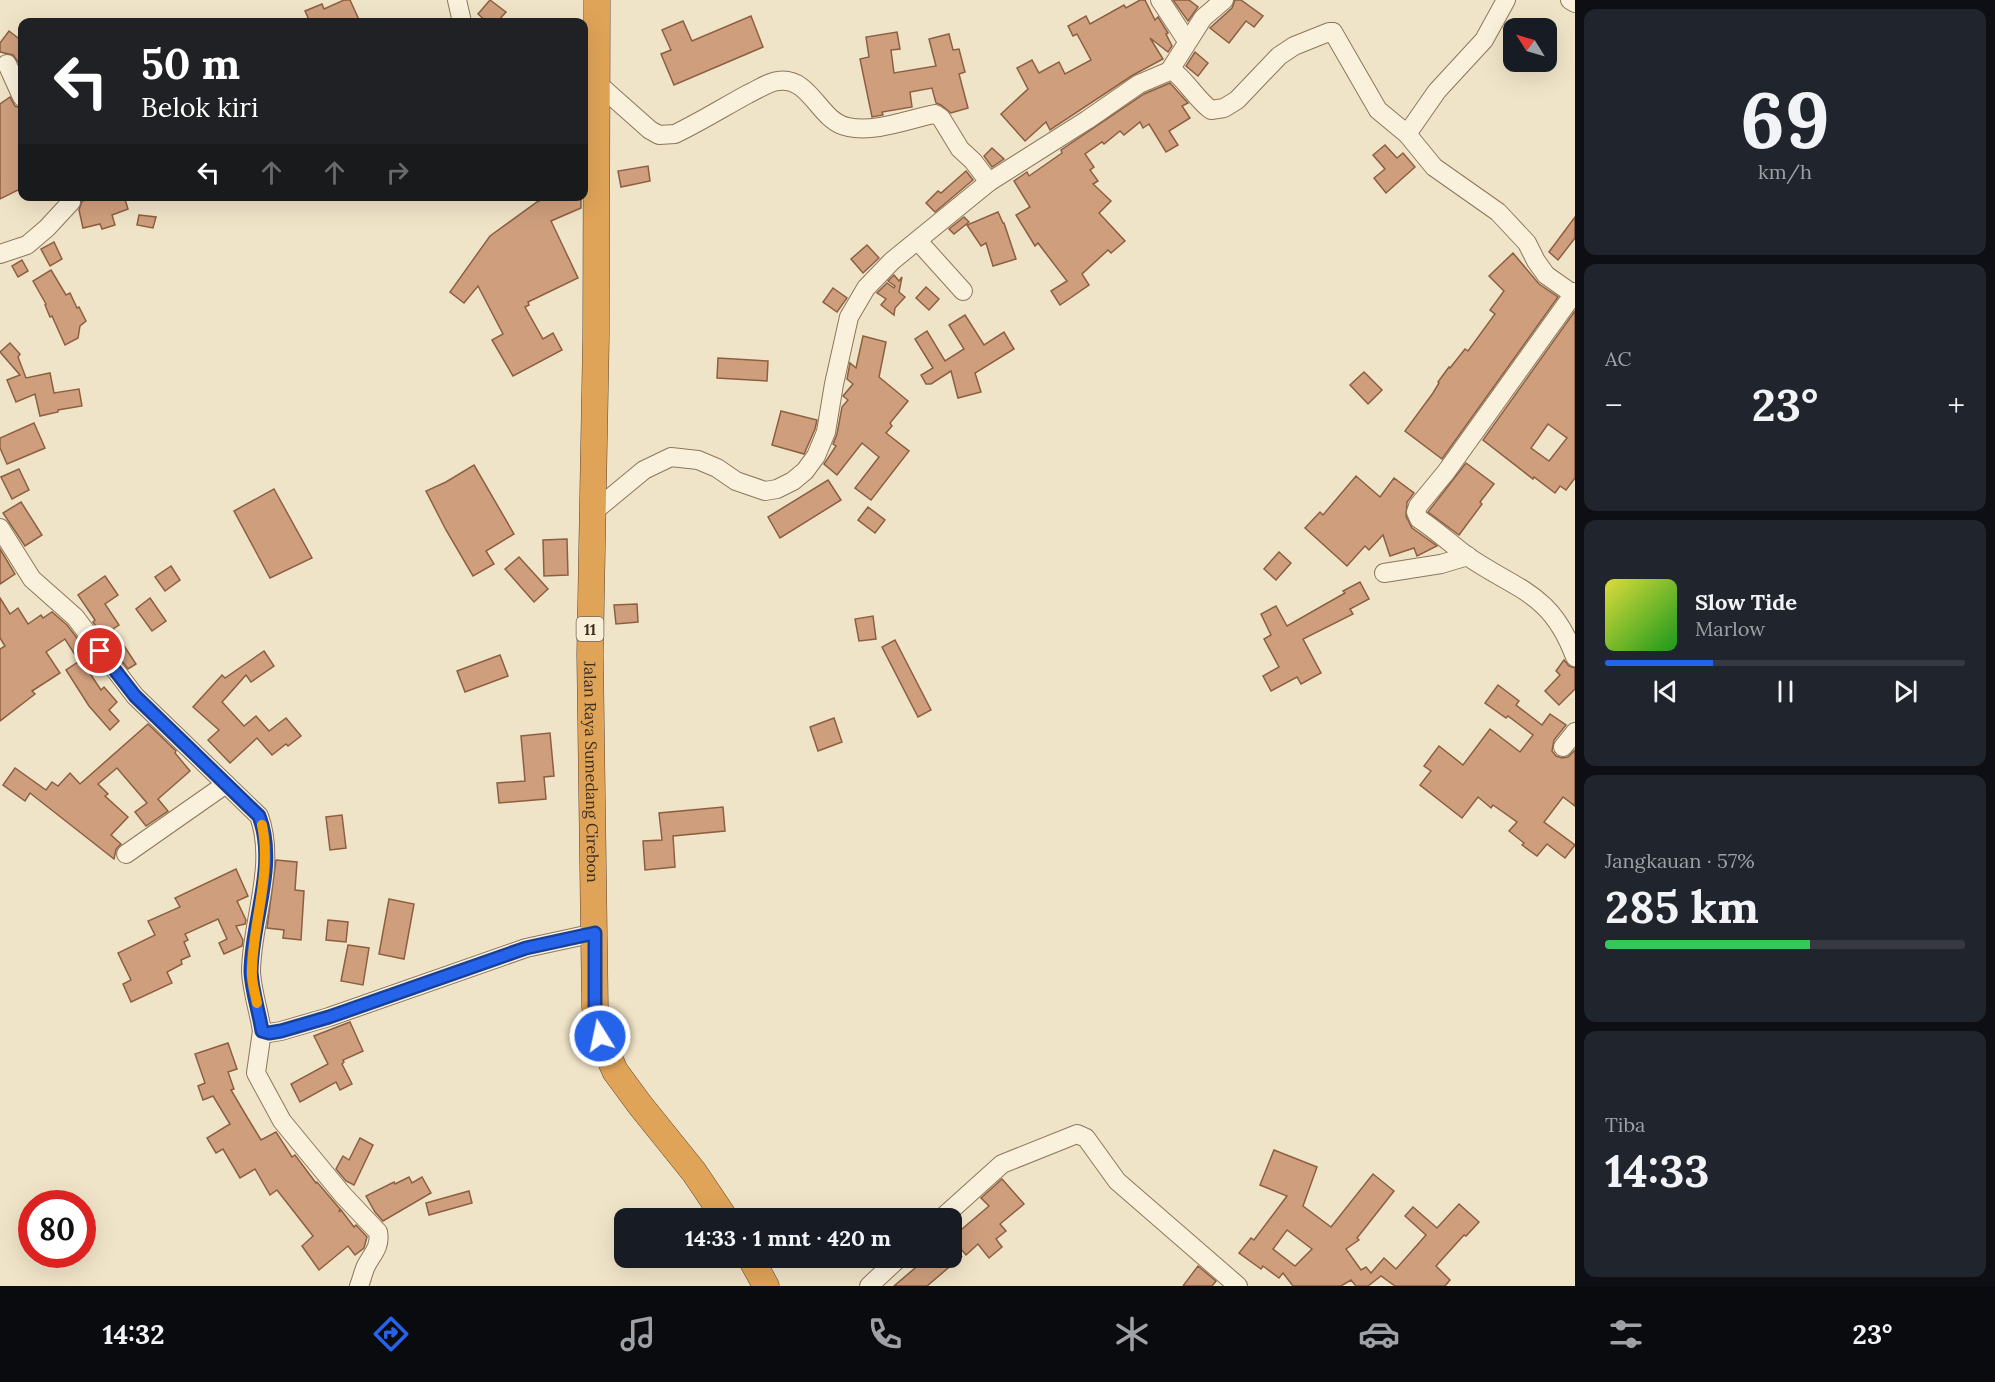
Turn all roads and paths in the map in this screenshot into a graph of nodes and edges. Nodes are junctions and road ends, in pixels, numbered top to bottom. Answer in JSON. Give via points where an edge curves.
{"nodes":[{"id":1,"x":457,"y":0,"type":"edge"},
{"id":2,"x":1160,"y":0,"type":"edge"},
{"id":3,"x":1224,"y":0,"type":"edge"},
{"id":4,"x":1506,"y":0,"type":"edge"},
{"id":5,"x":1570,"y":0,"type":"edge"},
{"id":6,"x":1575,"y":3,"type":"edge"},
{"id":7,"x":461,"y":18,"type":"edge"},
{"id":8,"x":592,"y":18,"type":"edge"},
{"id":9,"x":1187,"y":41,"type":"junction"},
{"id":10,"x":7,"y":64,"type":"dead end"},
{"id":11,"x":1170,"y":70,"type":"junction"},
{"id":12,"x":597,"y":83,"type":"junction"},
{"id":13,"x":18,"y":88,"type":"edge"},
{"id":14,"x":1407,"y":134,"type":"junction"},
{"id":15,"x":989,"y":182,"type":"junction"},
{"id":16,"x":70,"y":201,"type":"edge"},
{"id":17,"x":918,"y":241,"type":"junction"},
{"id":18,"x":0,"y":254,"type":"edge"},
{"id":19,"x":963,"y":291,"type":"dead end"},
{"id":20,"x":1574,"y":293,"type":"edge"},
{"id":21,"x":592,"y":513,"type":"junction"},
{"id":22,"x":3,"y":539,"type":"edge"},
{"id":23,"x":1468,"y":556,"type":"junction"},
{"id":24,"x":1384,"y":573,"type":"dead end"},
{"id":25,"x":1575,"y":657,"type":"edge"},
{"id":26,"x":1575,"y":732,"type":"edge"},
{"id":27,"x":1563,"y":747,"type":"dead end"},
{"id":28,"x":226,"y":784,"type":"junction"},
{"id":29,"x":126,"y":854,"type":"dead end"},
{"id":30,"x":595,"y":933,"type":"junction"},
{"id":31,"x":262,"y":1031,"type":"junction"},
{"id":32,"x":718,"y":1208,"type":"edge"},
{"id":33,"x":953,"y":1208,"type":"edge"},
{"id":34,"x":756,"y":1268,"type":"edge"},
{"id":35,"x":888,"y":1268,"type":"edge"},
{"id":36,"x":359,"y":1286,"type":"edge"},
{"id":37,"x":766,"y":1286,"type":"edge"},
{"id":38,"x":869,"y":1286,"type":"edge"},
{"id":39,"x":1238,"y":1286,"type":"edge"}],
"edges":[{"from":1,"to":7,"type":"street"},
{"from":2,"to":9,"type":"street"},
{"from":3,"to":9,"type":"street","via":[[1203,18]]},
{"from":4,"to":14,"type":"street","via":[[1484,40],[1437,91]]},
{"from":5,"to":6,"type":"street"},
{"from":8,"to":12,"type":"highway","name":"Jalan Raya Sumedang Cirebon","number":"11"},
{"from":9,"to":11,"type":"street"},
{"from":10,"to":13,"type":"street"},
{"from":11,"to":14,"type":"street","via":[[1211,110],[1224,108],[1237,100],[1278,56],[1333,32],[1378,110]]},
{"from":11,"to":15,"type":"street","via":[[1138,84]]},
{"from":12,"to":15,"type":"street","via":[[659,135],[675,134],[778,81],[807,91],[826,115],[846,127],[862,129],[934,114]]},
{"from":12,"to":21,"type":"highway","name":"Jalan Raya Sumedang Cirebon","number":"11"},
{"from":14,"to":20,"type":"street","via":[[1434,167],[1498,212],[1527,243],[1546,275]]},
{"from":15,"to":17,"type":"street"},
{"from":16,"to":18,"type":"street","via":[[27,244]]},
{"from":17,"to":19,"type":"street"},
{"from":17,"to":21,"type":"street","via":[[866,288],[849,317],[826,432],[805,471],[777,489],[765,491],[736,481],[699,460],[671,457],[644,470]]},
{"from":20,"to":23,"type":"street","via":[[1418,506],[1419,519]]},
{"from":21,"to":30,"type":"highway","name":"Jalan Raya Sumedang Cirebon","number":"11","via":[[590,654]]},
{"from":22,"to":28,"type":"street","via":[[32,579],[75,617],[135,696]]},
{"from":23,"to":24,"type":"street"},
{"from":23,"to":25,"type":"street","via":[[1529,592],[1550,611]]},
{"from":26,"to":27,"type":"street"},
{"from":28,"to":29,"type":"street"},
{"from":28,"to":31,"type":"street","via":[[254,810],[262,826],[265,871],[251,972]]},
{"from":30,"to":31,"type":"street","via":[[526,948],[329,1017],[281,1031]]},
{"from":30,"to":32,"type":"highway","name":"Jalan Raya Sumedang Cirebon","number":"11","via":[[595,1007],[600,1036],[615,1071]]},
{"from":31,"to":36,"type":"street","via":[[256,1073],[282,1121],[378,1232],[380,1240]]},
{"from":33,"to":39,"type":"street","via":[[1002,1164],[1077,1134],[1086,1138],[1117,1181]]},
{"from":34,"to":37,"type":"highway"},
{"from":35,"to":38,"type":"street"}]}
